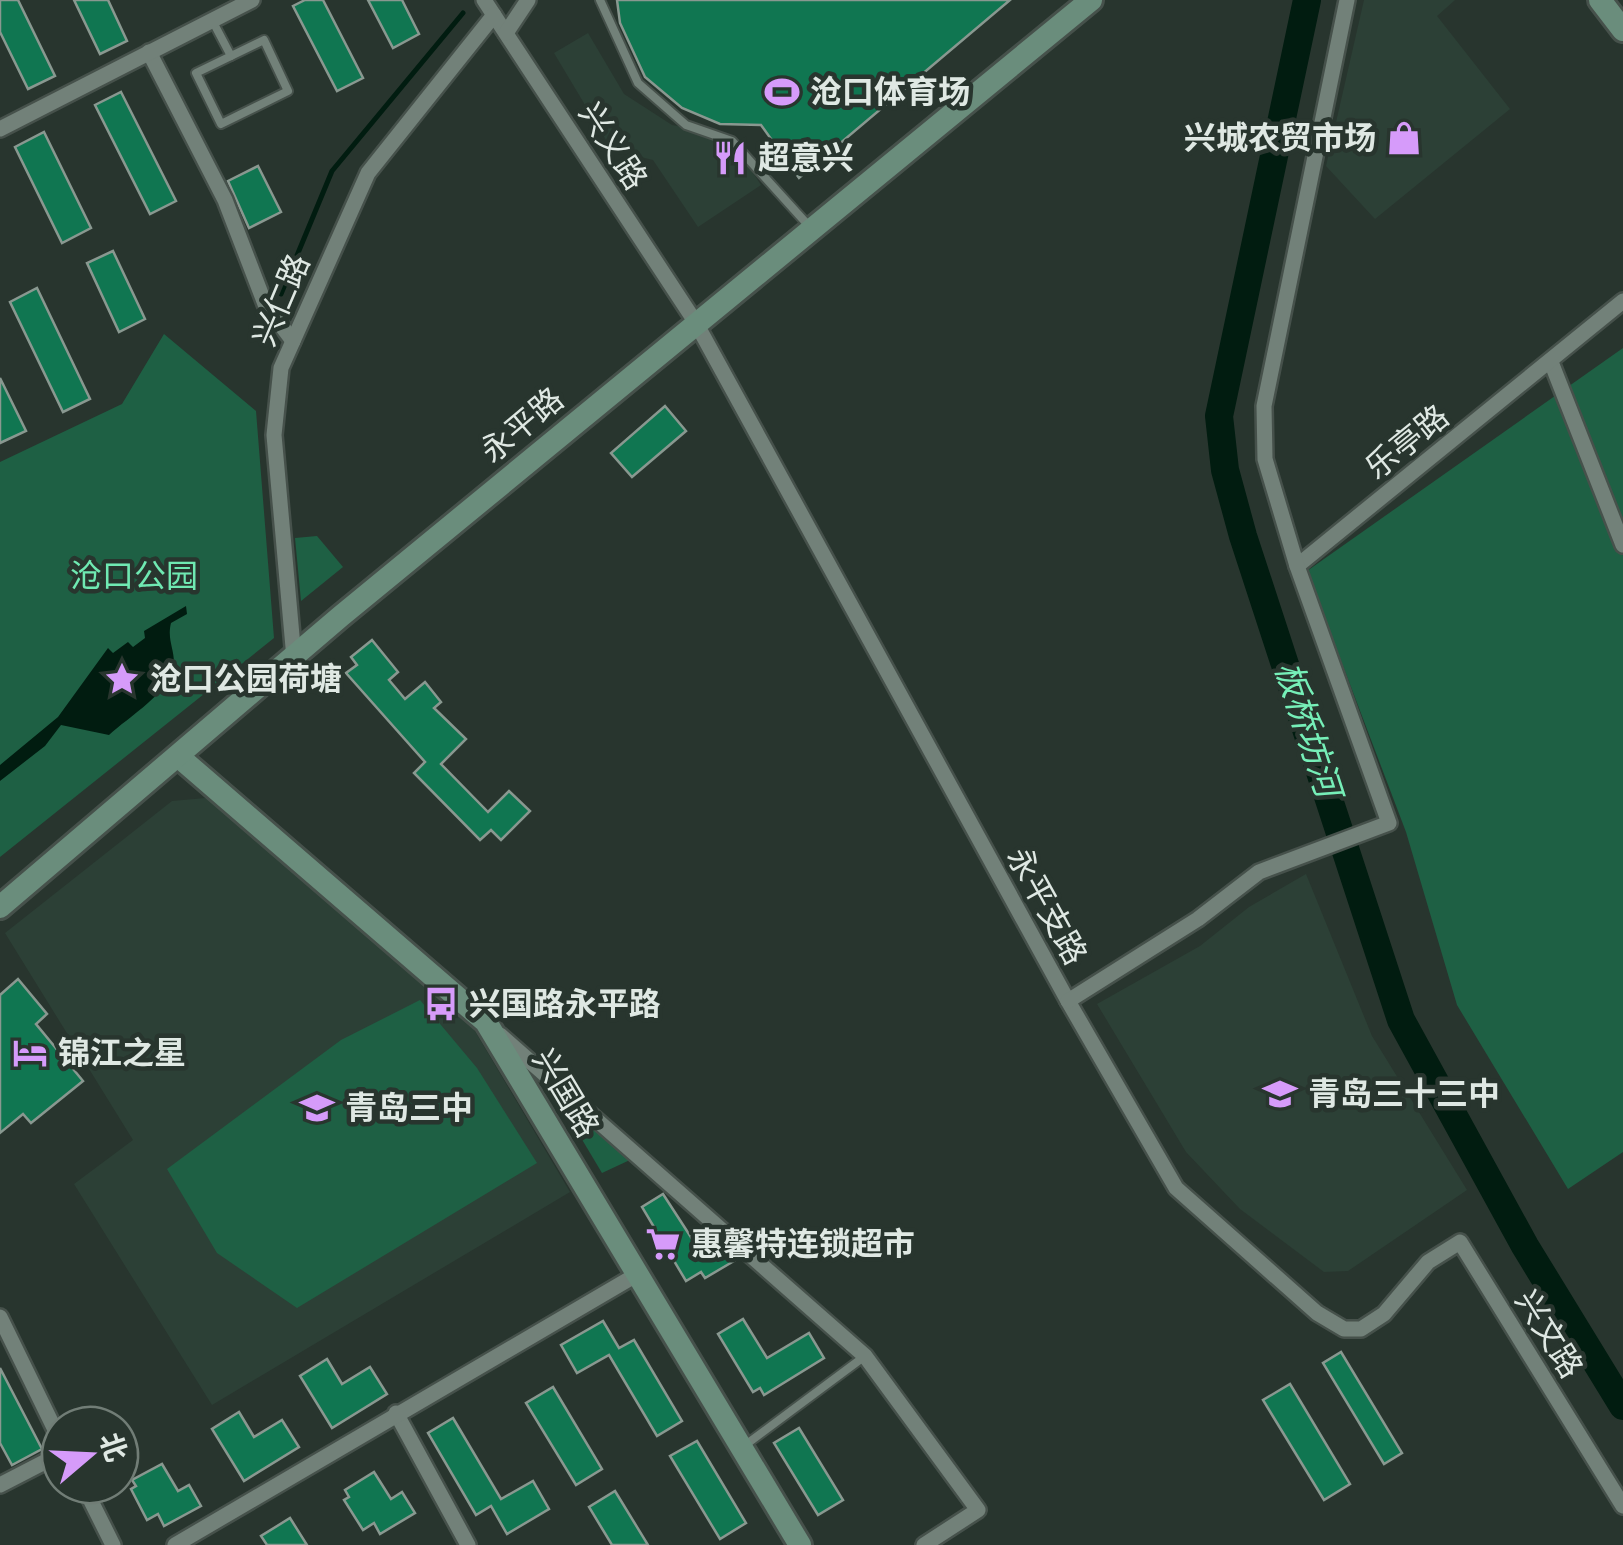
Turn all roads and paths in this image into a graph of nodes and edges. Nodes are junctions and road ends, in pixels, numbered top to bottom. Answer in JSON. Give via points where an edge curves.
{"nodes":[{"id":1,"x":252,"y":0,"type":"edge"},
{"id":2,"x":484,"y":0,"type":"edge"},
{"id":3,"x":528,"y":0,"type":"edge"},
{"id":4,"x":600,"y":0,"type":"edge"},
{"id":5,"x":1091,"y":0,"type":"edge"},
{"id":6,"x":1347,"y":0,"type":"edge"},
{"id":7,"x":1600,"y":0,"type":"edge"},
{"id":8,"x":494,"y":15,"type":"junction"},
{"id":9,"x":212,"y":20,"type":"junction"},
{"id":10,"x":1623,"y":30,"type":"edge"},
{"id":11,"x":506,"y":33,"type":"junction"},
{"id":12,"x":149,"y":52,"type":"junction"},
{"id":13,"x":231,"y":56,"type":"junction"},
{"id":14,"x":0,"y":129,"type":"edge"},
{"id":15,"x":811,"y":228,"type":"junction"},
{"id":16,"x":1623,"y":302,"type":"edge"},
{"id":17,"x":696,"y":323,"type":"junction"},
{"id":18,"x":294,"y":341,"type":"junction"},
{"id":19,"x":1551,"y":362,"type":"junction"},
{"id":20,"x":1623,"y":545,"type":"edge"},
{"id":21,"x":1297,"y":566,"type":"junction"},
{"id":22,"x":294,"y":658,"type":"junction"},
{"id":23,"x":179,"y":757,"type":"junction"},
{"id":24,"x":0,"y":908,"type":"edge"},
{"id":25,"x":1068,"y":1001,"type":"junction"},
{"id":26,"x":486,"y":1022,"type":"junction"},
{"id":27,"x":1460,"y":1242,"type":"joint"},
{"id":28,"x":636,"y":1274,"type":"junction"},
{"id":29,"x":0,"y":1317,"type":"edge"},
{"id":30,"x":865,"y":1356,"type":"junction"},
{"id":31,"x":43,"y":1405,"type":"edge"},
{"id":32,"x":396,"y":1414,"type":"junction"},
{"id":33,"x":740,"y":1448,"type":"junction"},
{"id":34,"x":40,"y":1465,"type":"edge"},
{"id":35,"x":0,"y":1486,"type":"edge"},
{"id":36,"x":93,"y":1505,"type":"edge"},
{"id":37,"x":1623,"y":1506,"type":"edge"},
{"id":38,"x":113,"y":1545,"type":"edge"},
{"id":39,"x":175,"y":1545,"type":"edge"},
{"id":40,"x":468,"y":1545,"type":"edge"},
{"id":41,"x":800,"y":1545,"type":"edge"},
{"id":42,"x":924,"y":1545,"type":"edge"}],
"edges":[{"from":1,"to":9,"type":"street"},
{"from":2,"to":8,"type":"street","name":"兴义路"},
{"from":3,"to":11,"type":"street"},
{"from":4,"to":15,"type":"lane","via":[[638,83],[686,126],[732,141]]},
{"from":5,"to":15,"type":"main road","name":"永平路"},
{"from":6,"to":21,"type":"street","via":[[1264,406],[1265,459]]},
{"from":7,"to":10,"type":"main road"},
{"from":8,"to":11,"type":"street","name":"兴义路"},
{"from":8,"to":18,"type":"street","name":"兴仁路","via":[[368,174]]},
{"from":9,"to":12,"type":"street"},
{"from":9,"to":13,"type":"lane"},
{"from":11,"to":17,"type":"street","name":"兴义路"},
{"from":12,"to":14,"type":"street"},
{"from":12,"to":18,"type":"street","via":[[225,200],[265,304]]},
{"from":13,"to":13,"type":"lane","via":[[196,73],[221,124],[288,91],[264,40]]},
{"from":15,"to":17,"type":"main road","name":"永平路"},
{"from":16,"to":19,"type":"street","name":"乐亭路"},
{"from":17,"to":22,"type":"main road","name":"永平路"},
{"from":17,"to":25,"type":"street","name":"永平支路"},
{"from":18,"to":22,"type":"street","name":"兴仁路","via":[[282,368],[274,435]]},
{"from":19,"to":20,"type":"street"},
{"from":19,"to":21,"type":"street","name":"乐亭路"},
{"from":21,"to":25,"type":"street","via":[[1389,823],[1259,872]]},
{"from":22,"to":23,"type":"main road","name":"永平路"},
{"from":23,"to":24,"type":"main road","name":"永平路"},
{"from":23,"to":26,"type":"main road","name":"兴国路"},
{"from":25,"to":27,"type":"street","name":"永平支路","via":[[1176,1188],[1317,1313],[1360,1329],[1384,1314],[1428,1262]]},
{"from":26,"to":28,"type":"main road","name":"兴国路"},
{"from":26,"to":30,"type":"street"},
{"from":27,"to":37,"type":"street","name":"兴文路"},
{"from":28,"to":32,"type":"street"},
{"from":28,"to":33,"type":"main road","name":"兴国路"},
{"from":29,"to":31,"type":"street"},
{"from":30,"to":33,"type":"lane"},
{"from":30,"to":42,"type":"street","via":[[978,1510]]},
{"from":32,"to":39,"type":"street"},
{"from":32,"to":40,"type":"street"},
{"from":33,"to":41,"type":"main road","name":"兴国路"},
{"from":34,"to":35,"type":"street"},
{"from":36,"to":38,"type":"street"}]}
